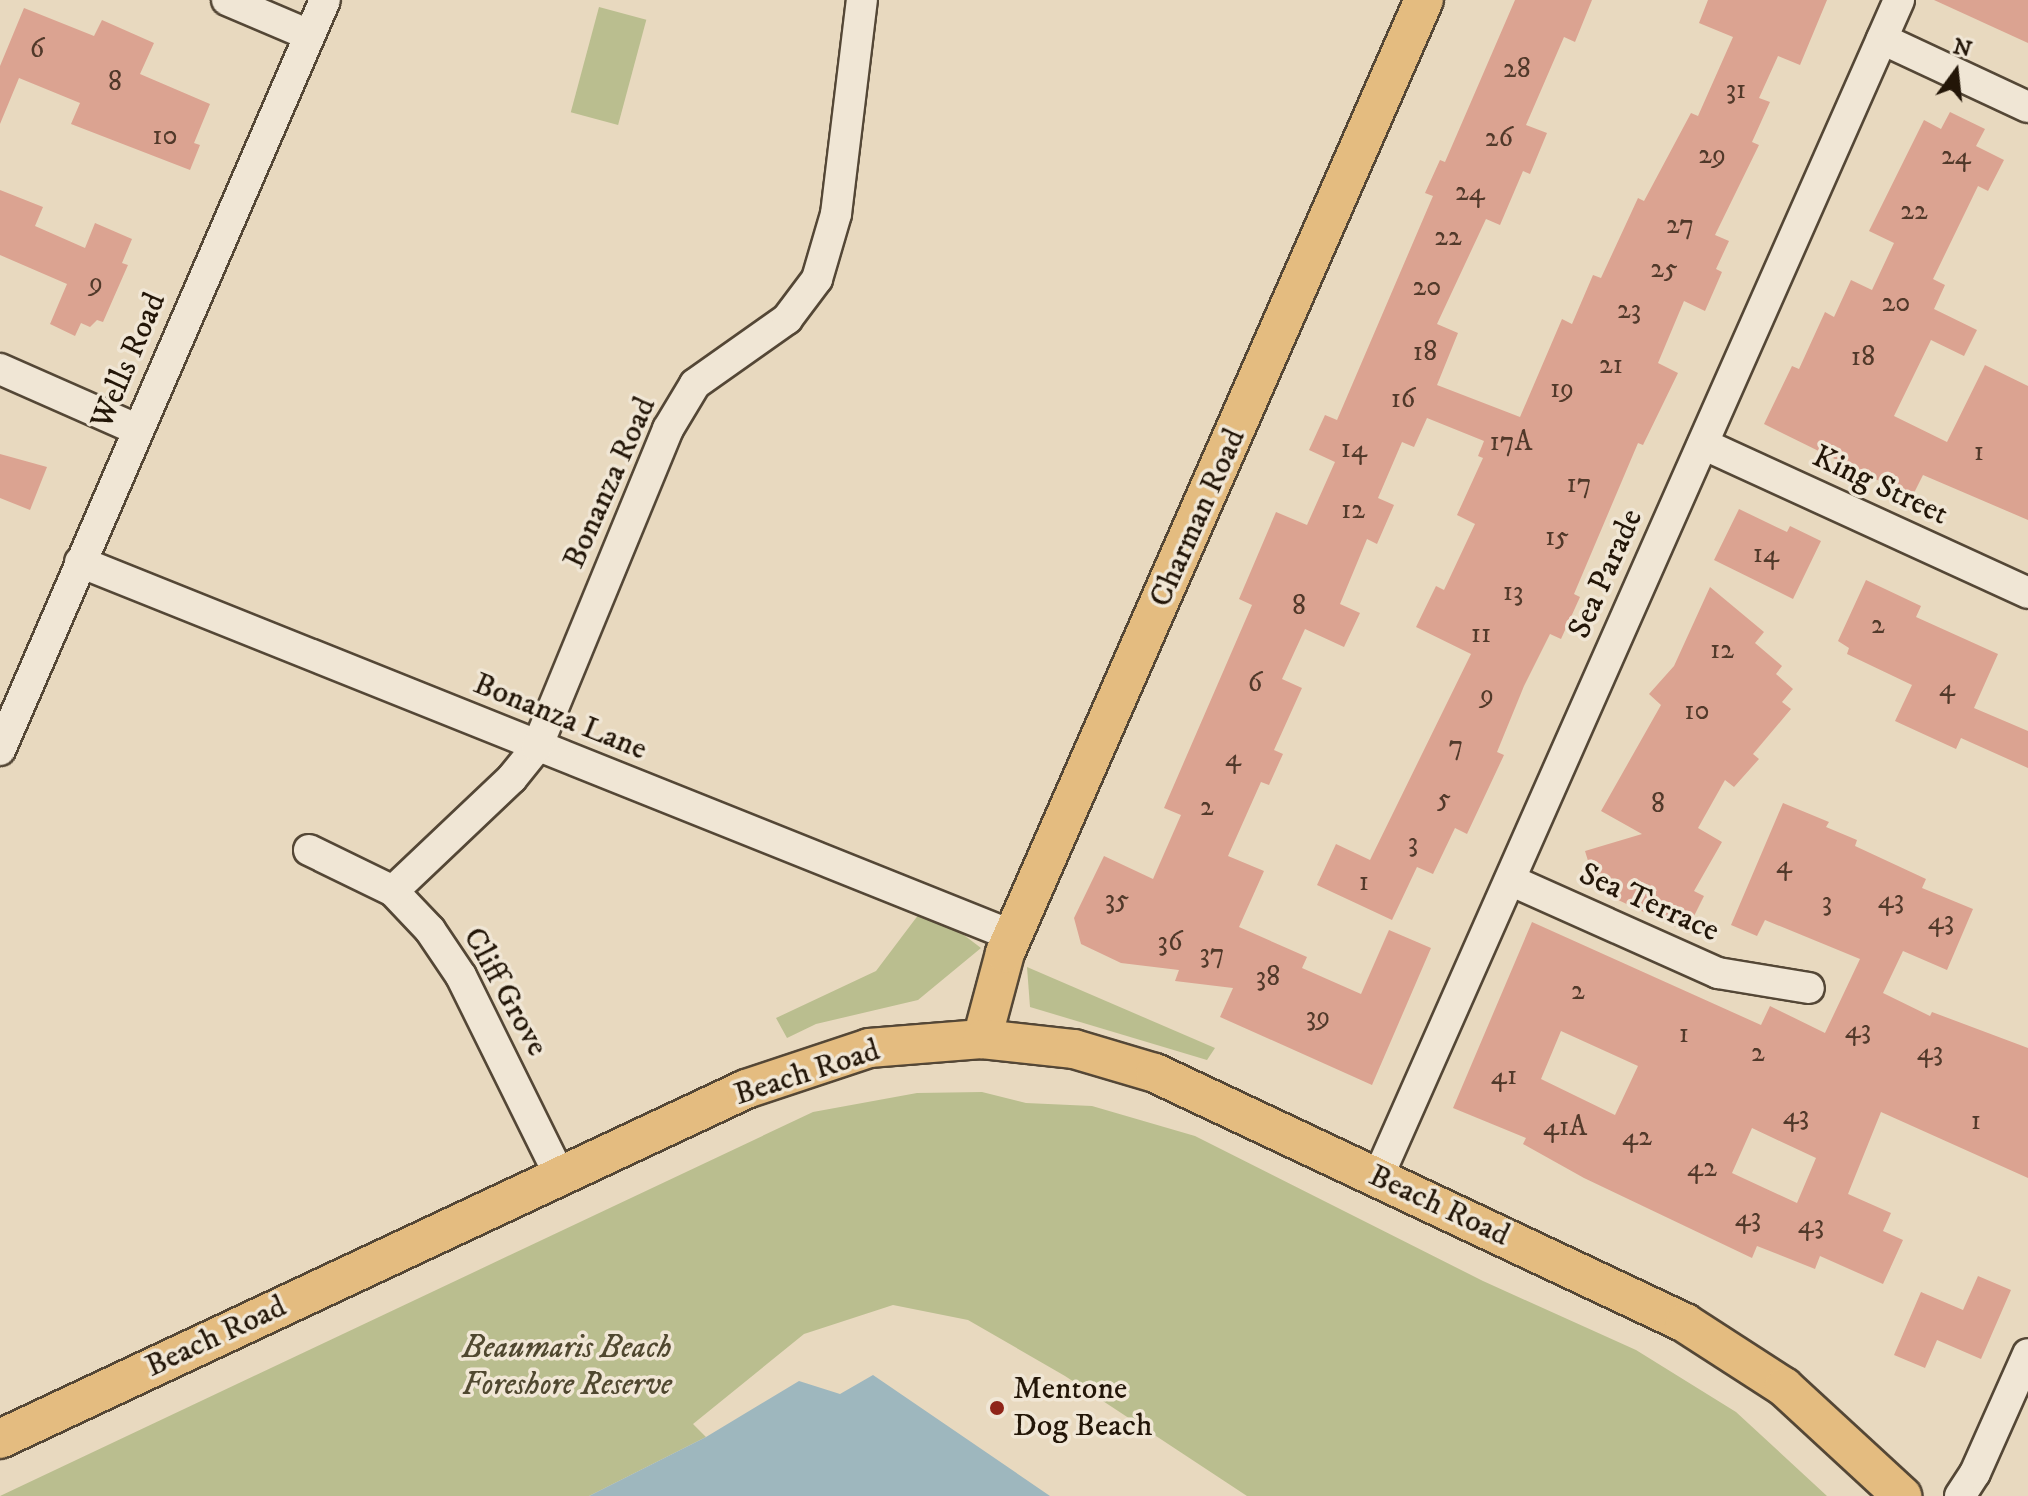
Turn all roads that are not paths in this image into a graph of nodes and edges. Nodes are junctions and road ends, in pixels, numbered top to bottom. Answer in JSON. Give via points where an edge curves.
{"nodes":[{"id":1,"x":227,"y":0,"type":"edge"},
{"id":2,"x":325,"y":0,"type":"edge"},
{"id":3,"x":862,"y":0,"type":"edge"},
{"id":4,"x":1424,"y":0,"type":"edge"},
{"id":5,"x":1899,"y":0,"type":"edge"},
{"id":6,"x":309,"y":35,"type":"junction"},
{"id":7,"x":1882,"y":39,"type":"junction"},
{"id":8,"x":2028,"y":107,"type":"edge"},
{"id":9,"x":0,"y":369,"type":"edge"},
{"id":10,"x":138,"y":430,"type":"junction"},
{"id":11,"x":1703,"y":444,"type":"junction"},
{"id":12,"x":80,"y":562,"type":"junction"},
{"id":13,"x":2028,"y":593,"type":"edge"},
{"id":14,"x":537,"y":747,"type":"junction"},
{"id":15,"x":0,"y":750,"type":"edge"},
{"id":16,"x":309,"y":850,"type":"dead end"},
{"id":17,"x":1510,"y":880,"type":"junction"},
{"id":18,"x":393,"y":891,"type":"junction"},
{"id":19,"x":1013,"y":936,"type":"junction"},
{"id":20,"x":1809,"y":988,"type":"dead end"},
{"id":21,"x":982,"y":1039,"type":"junction"},
{"id":22,"x":1378,"y":1177,"type":"junction"},
{"id":23,"x":561,"y":1178,"type":"junction"},
{"id":24,"x":2028,"y":1354,"type":"edge"},
{"id":25,"x":0,"y":1439,"type":"edge"},
{"id":26,"x":1902,"y":1496,"type":"edge"},
{"id":27,"x":1960,"y":1496,"type":"edge"}],
"edges":[{"from":1,"to":6,"type":"street"},
{"from":2,"to":6,"type":"street","name":"Wells Road"},
{"from":3,"to":14,"type":"street","name":"Bonanza Road","via":[[836,214],[817,279],[787,319],[695,384],[668,429]]},
{"from":4,"to":19,"type":"main road","name":"Charman Road"},
{"from":5,"to":7,"type":"street","name":"Sea Parade"},
{"from":6,"to":10,"type":"street","name":"Wells Road"},
{"from":7,"to":8,"type":"street"},
{"from":7,"to":11,"type":"street","name":"Sea Parade"},
{"from":9,"to":10,"type":"street"},
{"from":10,"to":12,"type":"street","name":"Wells Road"},
{"from":11,"to":13,"type":"street","name":"King Street"},
{"from":11,"to":17,"type":"street","name":"Sea Parade"},
{"from":12,"to":14,"type":"street","name":"Bonanza Lane"},
{"from":12,"to":15,"type":"street","name":"Wells Road"},
{"from":14,"to":18,"type":"street","name":"Bonanza Road","via":[[512,778]]},
{"from":14,"to":19,"type":"street","name":"Bonanza Lane"},
{"from":16,"to":18,"type":"street","name":"Cliff Grove"},
{"from":17,"to":20,"type":"street","name":"Sea Terrace","via":[[1718,973]]},
{"from":17,"to":22,"type":"street","name":"Sea Parade"},
{"from":18,"to":23,"type":"street","name":"Cliff Grove","via":[[430,930],[461,976]]},
{"from":19,"to":21,"type":"main road","name":"Charman Road","via":[[993,983]]},
{"from":21,"to":22,"type":"main road","name":"Beach Road","via":[[1074,1049],[1155,1073]]},
{"from":21,"to":23,"type":"main road","name":"Beach Road","via":[[918,1041],[832,1058],[746,1089]]},
{"from":22,"to":26,"type":"main road","name":"Beach Road","via":[[1661,1311],[1741,1356],[1840,1435]]},
{"from":23,"to":25,"type":"main road","name":"Beach Road"},
{"from":24,"to":27,"type":"street"}]}
